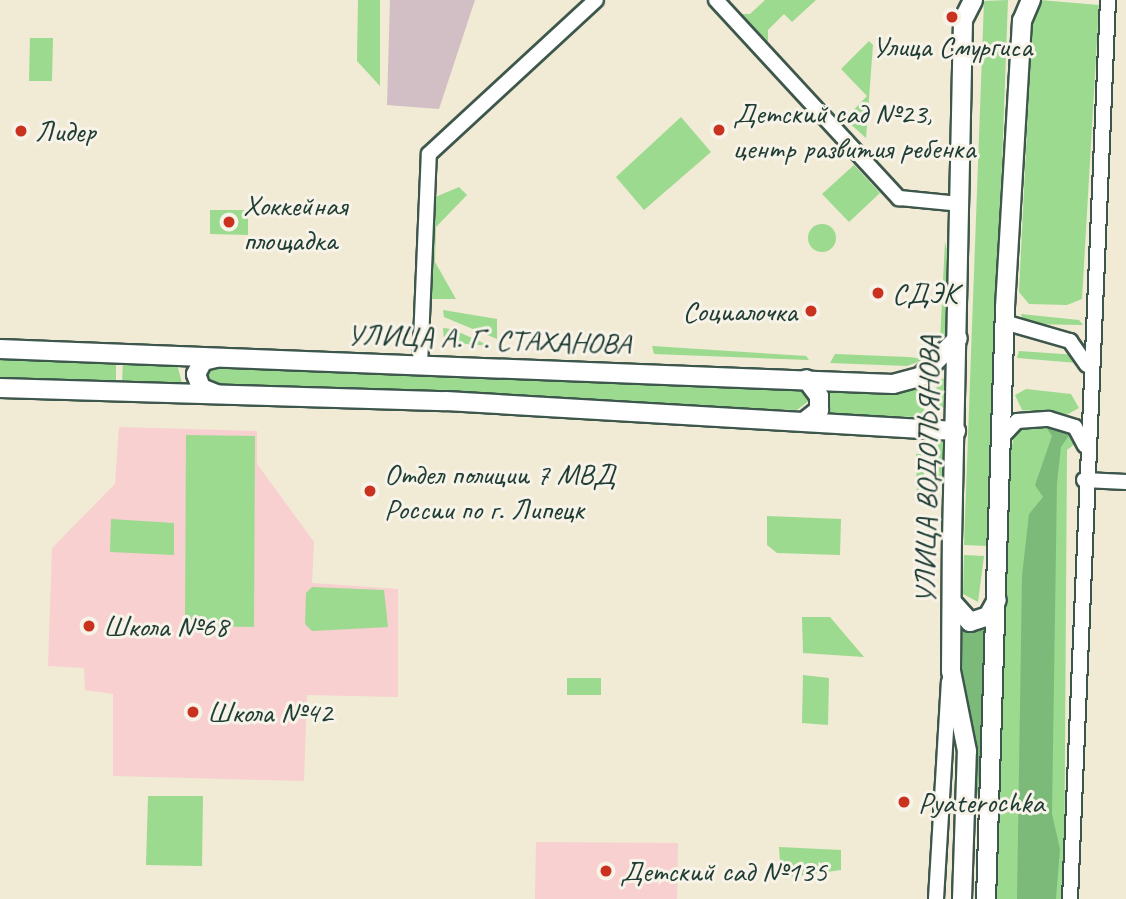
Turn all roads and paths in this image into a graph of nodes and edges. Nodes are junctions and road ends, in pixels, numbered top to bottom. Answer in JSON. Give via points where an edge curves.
{"nodes":[{"id":1,"x":596,"y":0,"type":"edge"},
{"id":2,"x":716,"y":0,"type":"edge"},
{"id":3,"x":973,"y":0,"type":"edge"},
{"id":4,"x":1015,"y":0,"type":"edge"},
{"id":5,"x":1031,"y":0,"type":"edge"},
{"id":6,"x":1108,"y":0,"type":"edge"},
{"id":7,"x":1022,"y":21,"type":"junction"},
{"id":8,"x":960,"y":204,"type":"junction"},
{"id":9,"x":1004,"y":322,"type":"junction"},
{"id":10,"x":958,"y":338,"type":"junction"},
{"id":11,"x":0,"y":349,"type":"edge"},
{"id":12,"x":222,"y":357,"type":"junction"},
{"id":13,"x":420,"y":365,"type":"junction"},
{"id":14,"x":1089,"y":373,"type":"junction"},
{"id":15,"x":806,"y":379,"type":"junction"},
{"id":16,"x":0,"y":388,"type":"edge"},
{"id":17,"x":220,"y":395,"type":"junction"},
{"id":18,"x":804,"y":421,"type":"junction"},
{"id":19,"x":956,"y":431,"type":"junction"},
{"id":20,"x":1002,"y":437,"type":"junction"},
{"id":21,"x":1086,"y":447,"type":"junction"},
{"id":22,"x":1084,"y":480,"type":"junction"},
{"id":23,"x":1126,"y":482,"type":"edge"},
{"id":24,"x":997,"y":599,"type":"junction"},
{"id":25,"x":952,"y":602,"type":"junction"},
{"id":26,"x":951,"y":671,"type":"junction"},
{"id":27,"x":936,"y":899,"type":"edge"},
{"id":28,"x":962,"y":899,"type":"edge"},
{"id":29,"x":986,"y":899,"type":"edge"},
{"id":30,"x":1070,"y":899,"type":"edge"}],
"edges":[{"from":1,"to":13,"type":"street","via":[[429,154]]},
{"from":2,"to":8,"type":"street","via":[[899,198]]},
{"from":3,"to":8,"type":"main road","name":"УЛИЦА ВОДОПЬЯНОВА","via":[[964,20]]},
{"from":4,"to":7,"type":"main road"},
{"from":5,"to":7,"type":"main road"},
{"from":6,"to":14,"type":"street"},
{"from":7,"to":9,"type":"main road"},
{"from":8,"to":10,"type":"main road","name":"УЛИЦА ВОДОПЬЯНОВА"},
{"from":9,"to":14,"type":"street","via":[[1070,341],[1082,351]]},
{"from":9,"to":20,"type":"main road"},
{"from":10,"to":15,"type":"main road","name":"УЛИЦА А. Г. СТАХАНОВА","via":[[920,377],[893,384]]},
{"from":10,"to":19,"type":"main road","name":"УЛИЦА ВОДОПЬЯНОВА"},
{"from":11,"to":12,"type":"main road","name":"УЛИЦА А. Г. СТАХАНОВА"},
{"from":12,"to":13,"type":"main road","name":"УЛИЦА А. Г. СТАХАНОВА"},
{"from":12,"to":17,"type":"main road","via":[[203,361],[196,374],[201,388]]},
{"from":13,"to":15,"type":"main road","name":"УЛИЦА А. Г. СТАХАНОВА"},
{"from":14,"to":21,"type":"street"},
{"from":15,"to":18,"type":"main road","via":[[819,396],[819,410]]},
{"from":16,"to":17,"type":"main road"},
{"from":17,"to":18,"type":"main road"},
{"from":18,"to":19,"type":"main road"},
{"from":19,"to":25,"type":"main road","name":"УЛИЦА ВОДОПЬЯНОВА"},
{"from":20,"to":21,"type":"street","via":[[1017,421],[1049,419],[1075,428]]},
{"from":20,"to":24,"type":"main road"},
{"from":21,"to":22,"type":"street"},
{"from":22,"to":23,"type":"street"},
{"from":22,"to":30,"type":"street"},
{"from":24,"to":25,"type":"main road","via":[[988,616],[970,622]]},
{"from":24,"to":29,"type":"main road"},
{"from":25,"to":26,"type":"main road","name":"УЛИЦА ВОДОПЬЯНОВА"},
{"from":26,"to":27,"type":"street"},
{"from":26,"to":28,"type":"main road","name":"УЛИЦА ВОДОПЬЯНОВА","via":[[967,751]]}]}
